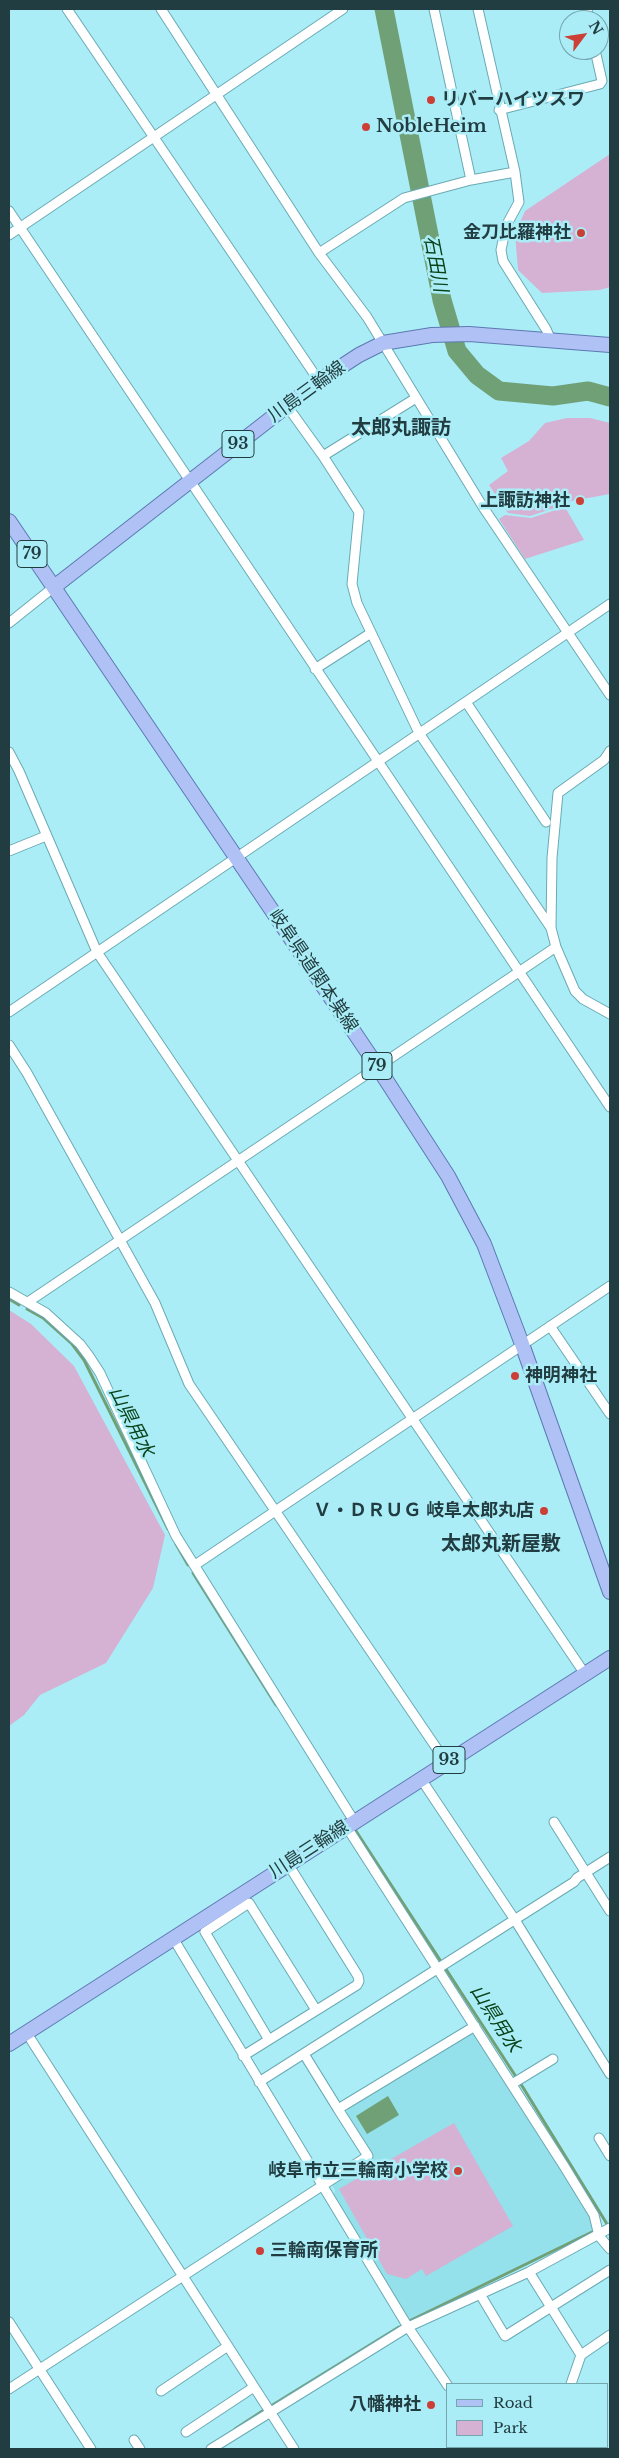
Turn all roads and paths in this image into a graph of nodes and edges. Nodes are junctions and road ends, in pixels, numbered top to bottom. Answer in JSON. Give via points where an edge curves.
{"nodes":[{"id":1,"x":67,"y":9,"type":"edge"},
{"id":2,"x":161,"y":9,"type":"edge"},
{"id":3,"x":343,"y":9,"type":"edge"},
{"id":4,"x":434,"y":9,"type":"edge"},
{"id":5,"x":478,"y":9,"type":"edge"},
{"id":6,"x":598,"y":60,"type":"edge"},
{"id":7,"x":216,"y":93,"type":"junction"},
{"id":8,"x":499,"y":110,"type":"junction"},
{"id":9,"x":154,"y":135,"type":"junction"},
{"id":10,"x":515,"y":172,"type":"junction"},
{"id":11,"x":471,"y":180,"type":"junction"},
{"id":12,"x":9,"y":211,"type":"edge"},
{"id":13,"x":20,"y":228,"type":"junction"},
{"id":14,"x":9,"y":235,"type":"edge"},
{"id":15,"x":319,"y":253,"type":"junction"},
{"id":16,"x":551,"y":340,"type":"junction"},
{"id":17,"x":383,"y":343,"type":"junction"},
{"id":18,"x":610,"y":345,"type":"edge"},
{"id":19,"x":319,"y":381,"type":"junction"},
{"id":20,"x":416,"y":398,"type":"junction"},
{"id":21,"x":288,"y":406,"type":"junction"},
{"id":22,"x":324,"y":456,"type":"junction"},
{"id":23,"x":188,"y":482,"type":"junction"},
{"id":24,"x":9,"y":520,"type":"edge"},
{"id":25,"x":54,"y":587,"type":"junction"},
{"id":26,"x":610,"y":604,"type":"edge"},
{"id":27,"x":9,"y":623,"type":"edge"},
{"id":28,"x":371,"y":632,"type":"junction"},
{"id":29,"x":568,"y":632,"type":"junction"},
{"id":30,"x":314,"y":669,"type":"junction"},
{"id":31,"x":610,"y":695,"type":"edge"},
{"id":32,"x":466,"y":702,"type":"junction"},
{"id":33,"x":419,"y":734,"type":"junction"},
{"id":34,"x":610,"y":751,"type":"edge"},
{"id":35,"x":9,"y":752,"type":"edge"},
{"id":36,"x":378,"y":762,"type":"junction"},
{"id":37,"x":546,"y":822,"type":"dead end"},
{"id":38,"x":46,"y":836,"type":"junction"},
{"id":39,"x":9,"y":851,"type":"edge"},
{"id":40,"x":237,"y":858,"type":"junction"},
{"id":41,"x":551,"y":928,"type":"junction"},
{"id":42,"x":556,"y":947,"type":"junction"},
{"id":43,"x":97,"y":952,"type":"junction"},
{"id":44,"x":519,"y":971,"type":"junction"},
{"id":45,"x":9,"y":1012,"type":"edge"},
{"id":46,"x":610,"y":1014,"type":"edge"},
{"id":47,"x":9,"y":1045,"type":"edge"},
{"id":48,"x":377,"y":1066,"type":"junction"},
{"id":49,"x":610,"y":1107,"type":"edge"},
{"id":50,"x":239,"y":1161,"type":"junction"},
{"id":51,"x":121,"y":1241,"type":"junction"},
{"id":52,"x":610,"y":1286,"type":"edge"},
{"id":53,"x":9,"y":1292,"type":"edge"},
{"id":54,"x":28,"y":1302,"type":"junction"},
{"id":55,"x":550,"y":1326,"type":"junction"},
{"id":56,"x":522,"y":1344,"type":"junction"},
{"id":57,"x":610,"y":1414,"type":"edge"},
{"id":58,"x":413,"y":1419,"type":"junction"},
{"id":59,"x":277,"y":1512,"type":"junction"},
{"id":60,"x":195,"y":1565,"type":"junction"},
{"id":61,"x":610,"y":1592,"type":"edge"},
{"id":62,"x":610,"y":1658,"type":"edge"},
{"id":63,"x":585,"y":1674,"type":"junction"},
{"id":64,"x":446,"y":1762,"type":"junction"},
{"id":65,"x":421,"y":1779,"type":"junction"},
{"id":66,"x":554,"y":1822,"type":"dead end"},
{"id":67,"x":350,"y":1823,"type":"junction"},
{"id":68,"x":610,"y":1857,"type":"edge"},
{"id":69,"x":288,"y":1864,"type":"junction"},
{"id":70,"x":586,"y":1872,"type":"junction"},
{"id":71,"x":610,"y":1911,"type":"edge"},
{"id":72,"x":515,"y":1920,"type":"junction"},
{"id":73,"x":173,"y":1938,"type":"junction"},
{"id":74,"x":442,"y":1965,"type":"junction"},
{"id":75,"x":316,"y":2010,"type":"junction"},
{"id":76,"x":475,"y":2026,"type":"junction"},
{"id":77,"x":26,"y":2032,"type":"junction"},
{"id":78,"x":269,"y":2040,"type":"junction"},
{"id":79,"x":9,"y":2044,"type":"edge"},
{"id":80,"x":304,"y":2054,"type":"junction"},
{"id":81,"x":244,"y":2056,"type":"junction"},
{"id":82,"x":553,"y":2059,"type":"dead end"},
{"id":83,"x":610,"y":2074,"type":"edge"},
{"id":84,"x":259,"y":2082,"type":"junction"},
{"id":85,"x":512,"y":2084,"type":"junction"},
{"id":86,"x":338,"y":2109,"type":"junction"},
{"id":87,"x":599,"y":2138,"type":"dead end"},
{"id":88,"x":610,"y":2156,"type":"edge"},
{"id":89,"x":322,"y":2185,"type":"junction"},
{"id":90,"x":610,"y":2228,"type":"edge"},
{"id":91,"x":599,"y":2236,"type":"junction"},
{"id":92,"x":610,"y":2249,"type":"edge"},
{"id":93,"x":610,"y":2270,"type":"edge"},
{"id":94,"x":529,"y":2272,"type":"junction"},
{"id":95,"x":183,"y":2276,"type":"junction"},
{"id":96,"x":480,"y":2294,"type":"junction"},
{"id":97,"x":551,"y":2307,"type":"junction"},
{"id":98,"x":9,"y":2322,"type":"edge"},
{"id":99,"x":408,"y":2328,"type":"junction"},
{"id":100,"x":610,"y":2335,"type":"edge"},
{"id":101,"x":228,"y":2346,"type":"junction"},
{"id":102,"x":581,"y":2355,"type":"junction"},
{"id":103,"x":39,"y":2370,"type":"junction"},
{"id":104,"x":446,"y":2383,"type":"edge"},
{"id":105,"x":572,"y":2383,"type":"edge"},
{"id":106,"x":254,"y":2387,"type":"junction"},
{"id":107,"x":9,"y":2389,"type":"edge"},
{"id":108,"x":161,"y":2390,"type":"dead end"},
{"id":109,"x":270,"y":2411,"type":"junction"},
{"id":110,"x":186,"y":2432,"type":"dead end"},
{"id":111,"x":134,"y":2440,"type":"dead end"},
{"id":112,"x":91,"y":2449,"type":"edge"},
{"id":113,"x":140,"y":2449,"type":"edge"},
{"id":114,"x":211,"y":2449,"type":"edge"},
{"id":115,"x":294,"y":2449,"type":"edge"}],
"edges":[{"from":1,"to":9,"type":"street"},
{"from":2,"to":7,"type":"street"},
{"from":3,"to":7,"type":"street"},
{"from":4,"to":11,"type":"street"},
{"from":5,"to":8,"type":"street"},
{"from":6,"to":8,"type":"street","via":[[600,84]]},
{"from":7,"to":9,"type":"street"},
{"from":7,"to":15,"type":"street"},
{"from":8,"to":10,"type":"street"},
{"from":9,"to":13,"type":"street"},
{"from":9,"to":19,"type":"street"},
{"from":10,"to":11,"type":"street"},
{"from":10,"to":16,"type":"street","via":[[519,202],[506,226],[501,250],[503,261]]},
{"from":11,"to":15,"type":"street","via":[[404,198]]},
{"from":12,"to":13,"type":"street"},
{"from":13,"to":14,"type":"street"},
{"from":13,"to":23,"type":"street"},
{"from":15,"to":17,"type":"street"},
{"from":16,"to":17,"type":"main road","name":"川島三輪線","number":"93","via":[[438,334]]},
{"from":16,"to":18,"type":"main road","name":"川島三輪線","number":"93"},
{"from":17,"to":19,"type":"main road","name":"川島三輪線","number":"93"},
{"from":17,"to":20,"type":"street"},
{"from":19,"to":21,"type":"main road","name":"川島三輪線","number":"93"},
{"from":20,"to":22,"type":"street"},
{"from":20,"to":29,"type":"street","via":[[483,507]]},
{"from":21,"to":22,"type":"street"},
{"from":21,"to":23,"type":"main road","name":"川島三輪線","number":"93"},
{"from":22,"to":28,"type":"street","via":[[359,512],[352,584]]},
{"from":23,"to":25,"type":"main road","name":"川島三輪線","number":"93"},
{"from":23,"to":30,"type":"street"},
{"from":24,"to":25,"type":"main road","name":"岐阜県道関本巣線","number":"79"},
{"from":25,"to":27,"type":"street"},
{"from":25,"to":40,"type":"main road","name":"岐阜県道関本巣線","number":"79"},
{"from":26,"to":29,"type":"street"},
{"from":28,"to":30,"type":"street"},
{"from":28,"to":33,"type":"street"},
{"from":29,"to":31,"type":"street"},
{"from":29,"to":32,"type":"street"},
{"from":30,"to":36,"type":"street"},
{"from":32,"to":33,"type":"street"},
{"from":32,"to":37,"type":"street"},
{"from":33,"to":36,"type":"street"},
{"from":33,"to":41,"type":"street"},
{"from":34,"to":41,"type":"street","via":[[604,760],[558,793]]},
{"from":35,"to":38,"type":"street"},
{"from":36,"to":40,"type":"street"},
{"from":36,"to":44,"type":"street"},
{"from":38,"to":39,"type":"street"},
{"from":38,"to":43,"type":"street"},
{"from":40,"to":43,"type":"street"},
{"from":40,"to":48,"type":"main road","name":"岐阜県道関本巣線","number":"79"},
{"from":41,"to":42,"type":"street"},
{"from":42,"to":44,"type":"street"},
{"from":42,"to":46,"type":"street","via":[[575,991]]},
{"from":43,"to":45,"type":"street"},
{"from":43,"to":50,"type":"street"},
{"from":44,"to":48,"type":"street"},
{"from":44,"to":49,"type":"street"},
{"from":47,"to":51,"type":"street"},
{"from":48,"to":50,"type":"street"},
{"from":48,"to":56,"type":"main road","name":"岐阜県道関本巣線","number":"79","via":[[472,1218]]},
{"from":50,"to":51,"type":"street"},
{"from":50,"to":58,"type":"street"},
{"from":51,"to":54,"type":"street"},
{"from":51,"to":59,"type":"street","via":[[155,1303],[189,1384]]},
{"from":52,"to":55,"type":"street"},
{"from":53,"to":54,"type":"street"},
{"from":54,"to":60,"type":"street","via":[[80,1344],[96,1368],[160,1504]]},
{"from":55,"to":56,"type":"street"},
{"from":55,"to":57,"type":"street"},
{"from":56,"to":58,"type":"street"},
{"from":56,"to":61,"type":"main road","name":"岐阜県道関本巣線","number":"79"},
{"from":58,"to":59,"type":"street"},
{"from":58,"to":63,"type":"street"},
{"from":59,"to":60,"type":"street"},
{"from":59,"to":64,"type":"street"},
{"from":60,"to":67,"type":"street"},
{"from":62,"to":63,"type":"main road","name":"川島三輪線","number":"93"},
{"from":63,"to":64,"type":"main road","name":"川島三輪線","number":"93"},
{"from":64,"to":65,"type":"main road","name":"川島三輪線","number":"93"},
{"from":65,"to":67,"type":"main road","name":"川島三輪線","number":"93"},
{"from":65,"to":72,"type":"street"},
{"from":66,"to":70,"type":"street"},
{"from":67,"to":69,"type":"main road","name":"川島三輪線","number":"93"},
{"from":67,"to":74,"type":"street"},
{"from":68,"to":70,"type":"street"},
{"from":69,"to":73,"type":"main road","name":"川島三輪線","number":"93"},
{"from":69,"to":75,"type":"street","via":[[359,1981]]},
{"from":70,"to":71,"type":"street"},
{"from":70,"to":72,"type":"street"},
{"from":72,"to":74,"type":"street"},
{"from":72,"to":83,"type":"street"},
{"from":73,"to":77,"type":"main road","name":"川島三輪線","number":"93"},
{"from":73,"to":81,"type":"street"},
{"from":74,"to":76,"type":"street"},
{"from":74,"to":80,"type":"street"},
{"from":75,"to":78,"type":"street"},
{"from":75,"to":78,"type":"street","via":[[249,1903],[205,1932]]},
{"from":76,"to":85,"type":"street"},
{"from":76,"to":86,"type":"street"},
{"from":77,"to":79,"type":"main road","name":"川島三輪線","number":"93"},
{"from":77,"to":95,"type":"street"},
{"from":78,"to":81,"type":"street"},
{"from":80,"to":84,"type":"street"},
{"from":80,"to":86,"type":"street"},
{"from":81,"to":84,"type":"street"},
{"from":82,"to":85,"type":"street"},
{"from":84,"to":89,"type":"street"},
{"from":85,"to":91,"type":"street","via":[[594,2215]]},
{"from":86,"to":89,"type":"street","via":[[368,2156]]},
{"from":87,"to":88,"type":"street"},
{"from":89,"to":95,"type":"street"},
{"from":89,"to":99,"type":"street"},
{"from":90,"to":91,"type":"street"},
{"from":91,"to":92,"type":"street"},
{"from":91,"to":94,"type":"street"},
{"from":93,"to":97,"type":"street"},
{"from":94,"to":96,"type":"street"},
{"from":94,"to":97,"type":"street"},
{"from":95,"to":101,"type":"street"},
{"from":95,"to":103,"type":"street"},
{"from":96,"to":97,"type":"street","via":[[505,2336]]},
{"from":96,"to":99,"type":"street"},
{"from":97,"to":102,"type":"street"},
{"from":98,"to":103,"type":"street"},
{"from":99,"to":104,"type":"street"},
{"from":99,"to":109,"type":"street"},
{"from":100,"to":102,"type":"street"},
{"from":101,"to":106,"type":"street"},
{"from":101,"to":108,"type":"street"},
{"from":102,"to":105,"type":"street"},
{"from":103,"to":107,"type":"street"},
{"from":103,"to":112,"type":"street"},
{"from":106,"to":109,"type":"street"},
{"from":106,"to":110,"type":"street"},
{"from":109,"to":114,"type":"street"},
{"from":109,"to":115,"type":"street"},
{"from":111,"to":113,"type":"street"}]}
